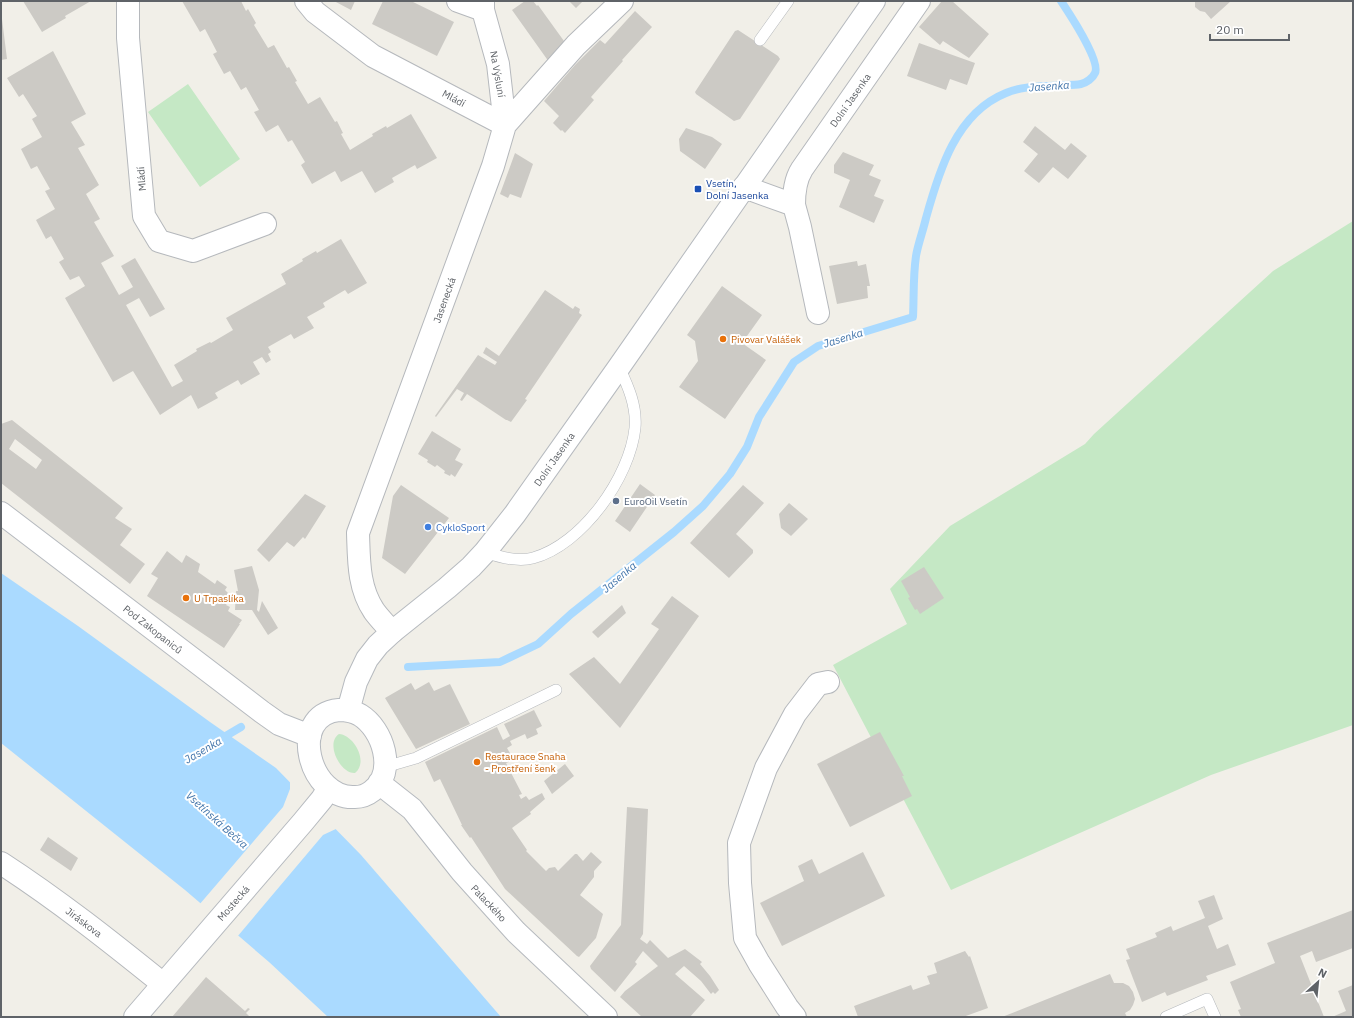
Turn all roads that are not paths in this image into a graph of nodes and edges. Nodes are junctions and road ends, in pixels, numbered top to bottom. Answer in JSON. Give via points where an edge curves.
{"nodes":[{"id":1,"x":128,"y":1,"type":"edge"},
{"id":2,"x":306,"y":1,"type":"edge"},
{"id":3,"x":458,"y":1,"type":"edge"},
{"id":4,"x":622,"y":1,"type":"edge"},
{"id":5,"x":788,"y":1,"type":"edge"},
{"id":6,"x":874,"y":1,"type":"edge"},
{"id":7,"x":919,"y":1,"type":"edge"},
{"id":8,"x":483,"y":6,"type":"edge"},
{"id":9,"x":760,"y":40,"type":"dead end"},
{"id":10,"x":505,"y":125,"type":"junction"},
{"id":11,"x":744,"y":187,"type":"junction"},
{"id":12,"x":794,"y":205,"type":"junction"},
{"id":13,"x":265,"y":224,"type":"dead end"},
{"id":14,"x":818,"y":313,"type":"dead end"},
{"id":15,"x":620,"y":366,"type":"junction"},
{"id":16,"x":1,"y":513,"type":"edge"},
{"id":17,"x":485,"y":552,"type":"junction"},
{"id":18,"x":392,"y":632,"type":"junction"},
{"id":19,"x":828,"y":682,"type":"dead end"},
{"id":20,"x":556,"y":690,"type":"dead end"},
{"id":21,"x":348,"y":711,"type":"junction"},
{"id":22,"x":310,"y":736,"type":"junction"},
{"id":23,"x":382,"y":775,"type":"junction"},
{"id":24,"x":326,"y":794,"type":"junction"},
{"id":25,"x":1,"y":863,"type":"edge"},
{"id":26,"x":163,"y":984,"type":"junction"},
{"id":27,"x":135,"y":1017,"type":"edge"},
{"id":28,"x":606,"y":1017,"type":"edge"},
{"id":29,"x":795,"y":1017,"type":"edge"},
{"id":30,"x":1166,"y":1017,"type":"edge"},
{"id":31,"x":1215,"y":1017,"type":"edge"}],
"edges":[{"from":1,"to":13,"type":"street","name":"Mládí","via":[[128,38],[144,216],[159,241],[193,251]]},
{"from":2,"to":10,"type":"street","name":"Mládí","via":[[315,12],[373,56]]},
{"from":3,"to":8,"type":"street"},
{"from":4,"to":10,"type":"street","name":"Jasenecká","via":[[576,45]]},
{"from":5,"to":9,"type":"lane"},
{"from":6,"to":11,"type":"street","name":"Dolní Jasenka"},
{"from":7,"to":12,"type":"street","name":"Dolní Jasenka","via":[[802,169],[795,185]]},
{"from":8,"to":10,"type":"street","name":"Na Výsluní","via":[[498,64]]},
{"from":10,"to":18,"type":"street","name":"Jasenecká","via":[[493,166],[358,533],[359,572],[368,600],[374,612]]},
{"from":11,"to":12,"type":"street"},
{"from":11,"to":15,"type":"street","name":"Dolní Jasenka"},
{"from":12,"to":14,"type":"street","name":"Dolní Jasenka"},
{"from":15,"to":17,"type":"street","name":"Dolní Jasenka"},
{"from":15,"to":17,"type":"lane","via":[[633,398],[635,426],[632,449],[619,476],[589,521],[577,534],[561,545],[532,558],[500,557]]},
{"from":16,"to":22,"type":"street","name":"Pod Zakopaniců","via":[[262,712],[279,724]]},
{"from":17,"to":18,"type":"street","name":"Dolní Jasenka","via":[[459,578]]},
{"from":18,"to":21,"type":"street","name":"Dolní Jasenka","via":[[378,645],[362,669]]},
{"from":19,"to":29,"type":"street","via":[[818,684],[795,714],[766,768],[739,842],[745,938]]},
{"from":20,"to":23,"type":"lane"},
{"from":21,"to":22,"type":"street","via":[[334,710],[324,715],[315,724]]},
{"from":21,"to":23,"type":"street","via":[[354,712],[374,728],[385,756]]},
{"from":22,"to":24,"type":"street","via":[[311,761]]},
{"from":23,"to":24,"type":"street","via":[[370,793],[357,797]]},
{"from":23,"to":28,"type":"street","name":"Palackého","via":[[487,901]]},
{"from":24,"to":26,"type":"street","name":"Mostecká"},
{"from":25,"to":26,"type":"street","name":"Jiráskova","via":[[61,904]]},
{"from":26,"to":27,"type":"street","name":"Mostecká"},
{"from":30,"to":31,"type":"lane","via":[[1207,999]]}]}
